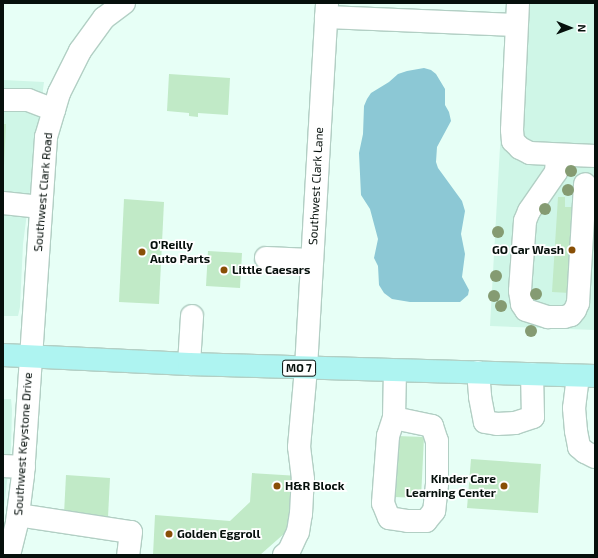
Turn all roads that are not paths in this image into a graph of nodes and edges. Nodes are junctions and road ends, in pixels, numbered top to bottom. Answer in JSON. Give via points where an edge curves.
{"nodes":[{"id":1,"x":124,"y":3,"type":"edge"},
{"id":2,"x":518,"y":3,"type":"edge"},
{"id":3,"x":326,"y":10,"type":"edge"},
{"id":4,"x":516,"y":25,"type":"junction"},
{"id":5,"x":3,"y":100,"type":"edge"},
{"id":6,"x":54,"y":110,"type":"junction"},
{"id":7,"x":595,"y":156,"type":"edge"},
{"id":8,"x":556,"y":163,"type":"junction"},
{"id":9,"x":590,"y":182,"type":"edge"},
{"id":10,"x":3,"y":204,"type":"edge"},
{"id":11,"x":41,"y":207,"type":"junction"},
{"id":12,"x":266,"y":258,"type":"dead end"},
{"id":13,"x":311,"y":260,"type":"junction"},
{"id":14,"x":192,"y":316,"type":"dead end"},
{"id":15,"x":3,"y":356,"type":"edge"},
{"id":16,"x":30,"y":357,"type":"junction"},
{"id":17,"x":189,"y":364,"type":"junction"},
{"id":18,"x":306,"y":368,"type":"junction"},
{"id":19,"x":395,"y":371,"type":"junction"},
{"id":20,"x":478,"y":372,"type":"junction"},
{"id":21,"x":532,"y":374,"type":"junction"},
{"id":22,"x":587,"y":376,"type":"edge"},
{"id":23,"x":394,"y":418,"type":"dead end"},
{"id":24,"x":595,"y":457,"type":"edge"},
{"id":25,"x":13,"y":466,"type":"edge"},
{"id":26,"x":18,"y":515,"type":"junction"},
{"id":27,"x":9,"y":555,"type":"edge"},
{"id":28,"x":128,"y":555,"type":"edge"},
{"id":29,"x":284,"y":555,"type":"edge"}],
"edges":[{"from":1,"to":6,"type":"street","name":"Southwest Clark Road","via":[[104,18],[80,51],[59,93]]},
{"from":2,"to":4,"type":"street"},
{"from":3,"to":4,"type":"street"},
{"from":3,"to":13,"type":"street","name":"Southwest Clark Lane"},
{"from":4,"to":8,"type":"street","via":[[513,141],[520,148]]},
{"from":5,"to":6,"type":"street","via":[[28,100]]},
{"from":6,"to":11,"type":"street","name":"Southwest Clark Road","via":[[46,137]]},
{"from":7,"to":8,"type":"street"},
{"from":8,"to":9,"type":"street","via":[[562,180]]},
{"from":8,"to":9,"type":"street","via":[[525,221],[520,292],[526,310],[548,317],[564,317],[571,315],[575,310],[578,303]]},
{"from":10,"to":11,"type":"street"},
{"from":11,"to":16,"type":"street","name":"Southwest Clark Road"},
{"from":12,"to":13,"type":"street"},
{"from":13,"to":18,"type":"street","name":"Southwest Clark Lane"},
{"from":14,"to":17,"type":"street"},
{"from":15,"to":16,"type":"main road","number":"MO 7"},
{"from":16,"to":17,"type":"main road","number":"MO 7"},
{"from":16,"to":25,"type":"street","name":"Southwest Keystone Drive"},
{"from":17,"to":18,"type":"main road","number":"MO 7"},
{"from":18,"to":19,"type":"main road","number":"MO 7"},
{"from":18,"to":29,"type":"street","name":"Southwest Clark Lane","via":[[299,447],[303,479],[301,514],[298,532],[289,551]]},
{"from":19,"to":20,"type":"main road","number":"MO 7"},
{"from":19,"to":23,"type":"street"},
{"from":20,"to":21,"type":"main road","number":"MO 7"},
{"from":20,"to":21,"type":"street","via":[[485,422],[497,424],[515,423],[533,417]]},
{"from":21,"to":22,"type":"main road","number":"MO 7"},
{"from":22,"to":24,"type":"street","via":[[574,408],[576,431],[579,447]]},
{"from":25,"to":26,"type":"street","name":"Southwest Keystone Drive"},
{"from":26,"to":27,"type":"street","name":"Southwest Keystone Drive"},
{"from":26,"to":28,"type":"street","via":[[131,532]]}]}
